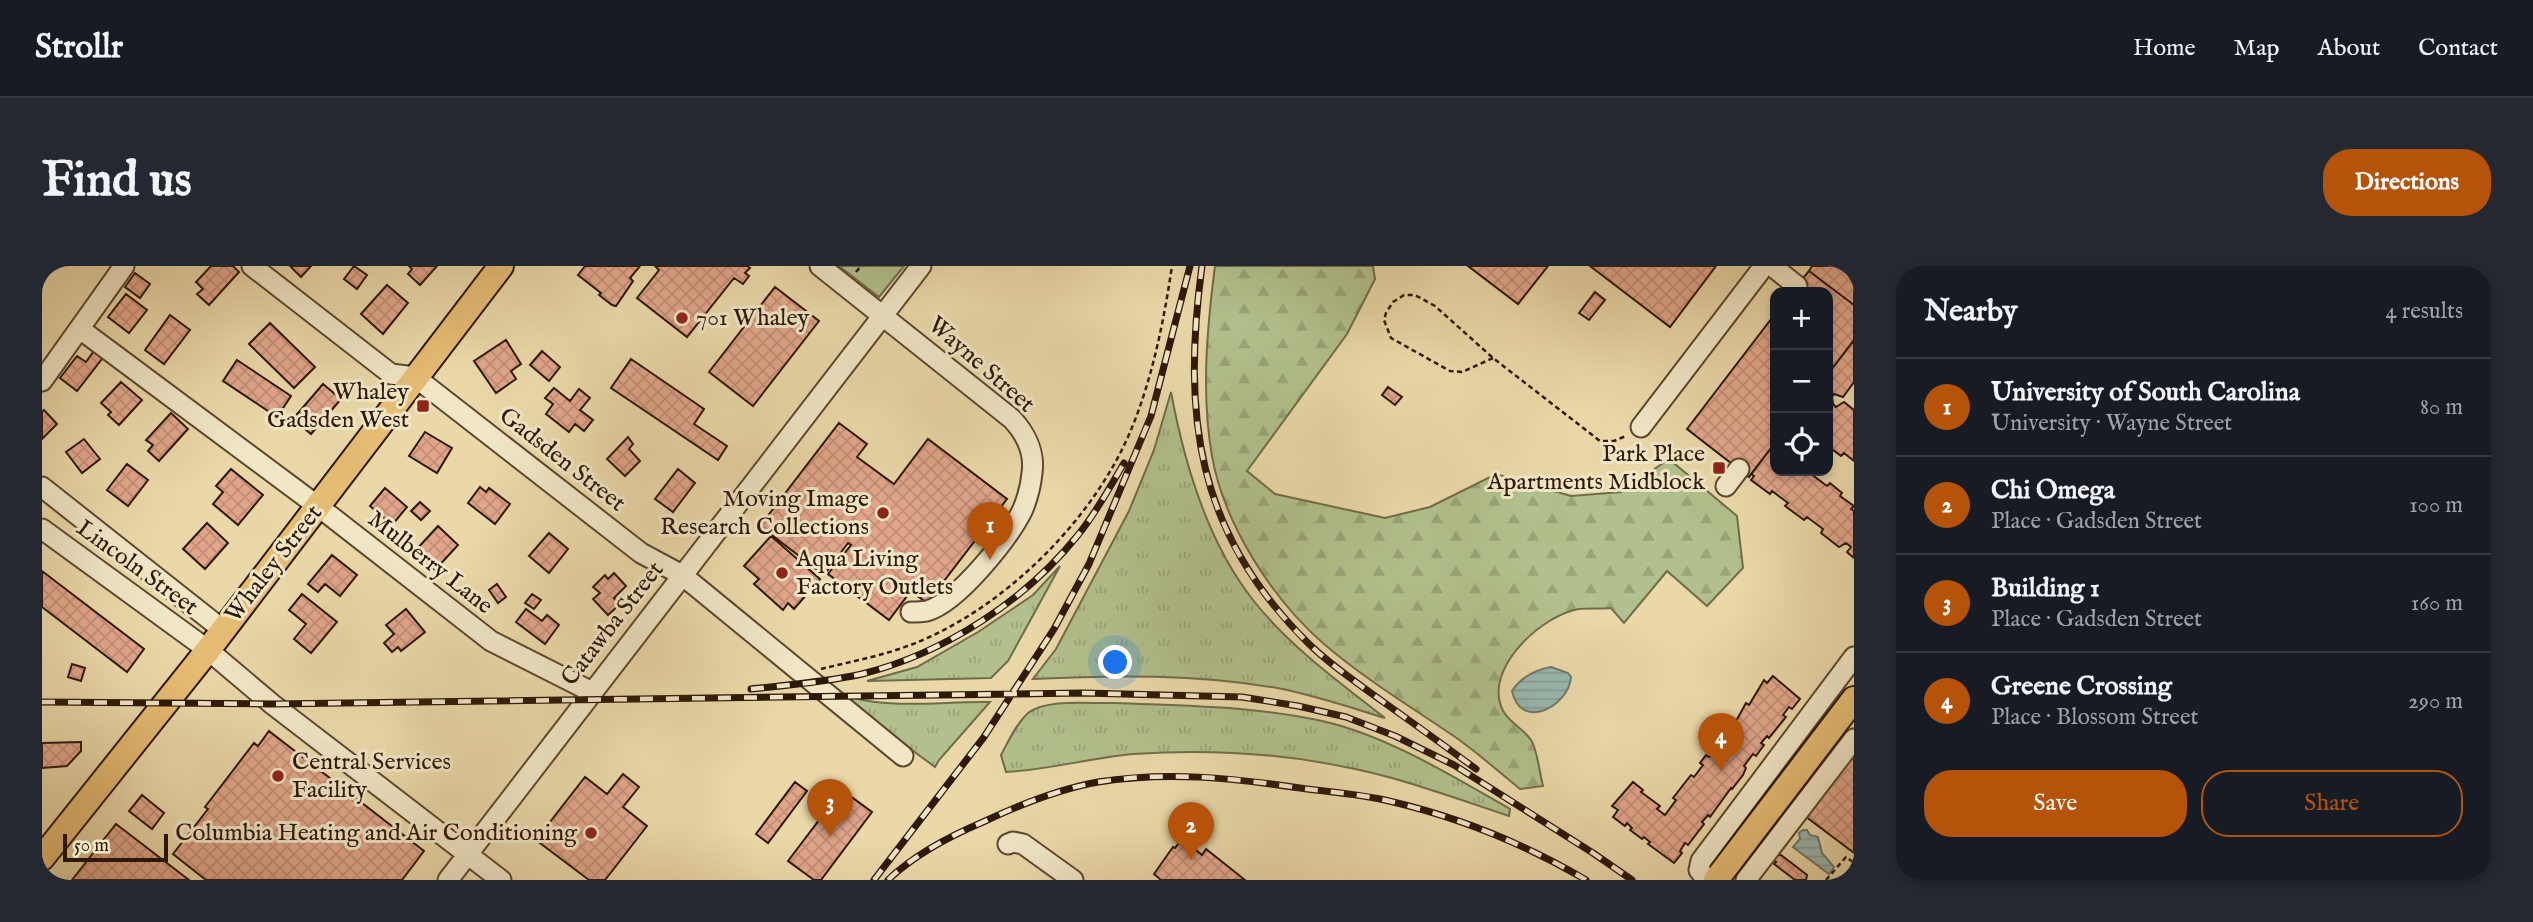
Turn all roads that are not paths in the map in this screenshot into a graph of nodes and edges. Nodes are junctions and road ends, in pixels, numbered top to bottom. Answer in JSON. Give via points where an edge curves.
{"nodes":[{"id":1,"x":124,"y":266,"type":"edge"},
{"id":2,"x":252,"y":266,"type":"edge"},
{"id":3,"x":501,"y":266,"type":"edge"},
{"id":4,"x":820,"y":266,"type":"edge"},
{"id":5,"x":921,"y":266,"type":"edge"},
{"id":6,"x":1764,"y":266,"type":"edge"},
{"id":7,"x":1772,"y":266,"type":"edge"},
{"id":8,"x":1797,"y":286,"type":"dead end"},
{"id":9,"x":883,"y":314,"type":"junction"},
{"id":10,"x":80,"y":329,"type":"junction"},
{"id":11,"x":415,"y":377,"type":"junction"},
{"id":12,"x":42,"y":381,"type":"edge"},
{"id":13,"x":1640,"y":427,"type":"road end"},
{"id":14,"x":1738,"y":469,"type":"dead end"},
{"id":15,"x":42,"y":486,"type":"edge"},
{"id":16,"x":1726,"y":486,"type":"dead end"},
{"id":17,"x":319,"y":507,"type":"junction"},
{"id":18,"x":42,"y":529,"type":"edge"},
{"id":19,"x":682,"y":575,"type":"junction"},
{"id":20,"x":911,"y":612,"type":"dead end"},
{"id":21,"x":223,"y":630,"type":"junction"},
{"id":22,"x":208,"y":650,"type":"junction"},
{"id":23,"x":1854,"y":657,"type":"edge"},
{"id":24,"x":592,"y":692,"type":"junction"},
{"id":25,"x":1854,"y":699,"type":"edge"},
{"id":26,"x":1854,"y":739,"type":"edge"},
{"id":27,"x":903,"y":755,"type":"dead end"},
{"id":28,"x":1008,"y":844,"type":"dead end"},
{"id":29,"x":467,"y":854,"type":"junction"},
{"id":30,"x":42,"y":858,"type":"edge"},
{"id":31,"x":448,"y":880,"type":"edge"},
{"id":32,"x":500,"y":880,"type":"edge"},
{"id":33,"x":1073,"y":880,"type":"edge"},
{"id":34,"x":1707,"y":880,"type":"edge"},
{"id":35,"x":1716,"y":880,"type":"edge"},
{"id":36,"x":1746,"y":880,"type":"edge"}],
"edges":[{"from":1,"to":10,"type":"street"},
{"from":2,"to":11,"type":"street","name":"Gadsden Street","via":[[394,375]]},
{"from":3,"to":11,"type":"main road","name":"Whaley Street"},
{"from":4,"to":9,"type":"street","name":"Wayne Street"},
{"from":5,"to":9,"type":"street","name":"Catawba Street"},
{"from":6,"to":13,"type":"street"},
{"from":7,"to":8,"type":"street"},
{"from":9,"to":19,"type":"street","name":"Catawba Street"},
{"from":9,"to":20,"type":"street","name":"Wayne Street","via":[[1012,419],[1031,450],[1033,471],[1023,508],[969,582],[946,601]]},
{"from":10,"to":12,"type":"street"},
{"from":10,"to":17,"type":"street","name":"Mulberry Lane"},
{"from":11,"to":17,"type":"main road","name":"Whaley Street"},
{"from":11,"to":19,"type":"street","name":"Gadsden Street","via":[[641,553]]},
{"from":14,"to":16,"type":"street"},
{"from":15,"to":21,"type":"street","name":"Lincoln Street"},
{"from":17,"to":21,"type":"main road","name":"Whaley Street"},
{"from":17,"to":24,"type":"street","name":"Mulberry Lane","via":[[491,641]]},
{"from":18,"to":22,"type":"street","name":"Lincoln Street"},
{"from":19,"to":24,"type":"street","name":"Catawba Street"},
{"from":19,"to":27,"type":"street","name":"Gadsden Street"},
{"from":21,"to":22,"type":"main road","name":"Whaley Street"},
{"from":22,"to":29,"type":"street","name":"Lincoln Street"},
{"from":22,"to":30,"type":"main road","name":"Whaley Street"},
{"from":23,"to":34,"type":"street","via":[[1700,861],[1699,870]]},
{"from":24,"to":29,"type":"street","name":"Catawba Street"},
{"from":25,"to":35,"type":"main road"},
{"from":26,"to":36,"type":"street"},
{"from":28,"to":33,"type":"street","via":[[1023,844]]},
{"from":29,"to":31,"type":"street","name":"Catawba Street"},
{"from":29,"to":32,"type":"street","name":"Lincoln Street"}]}
